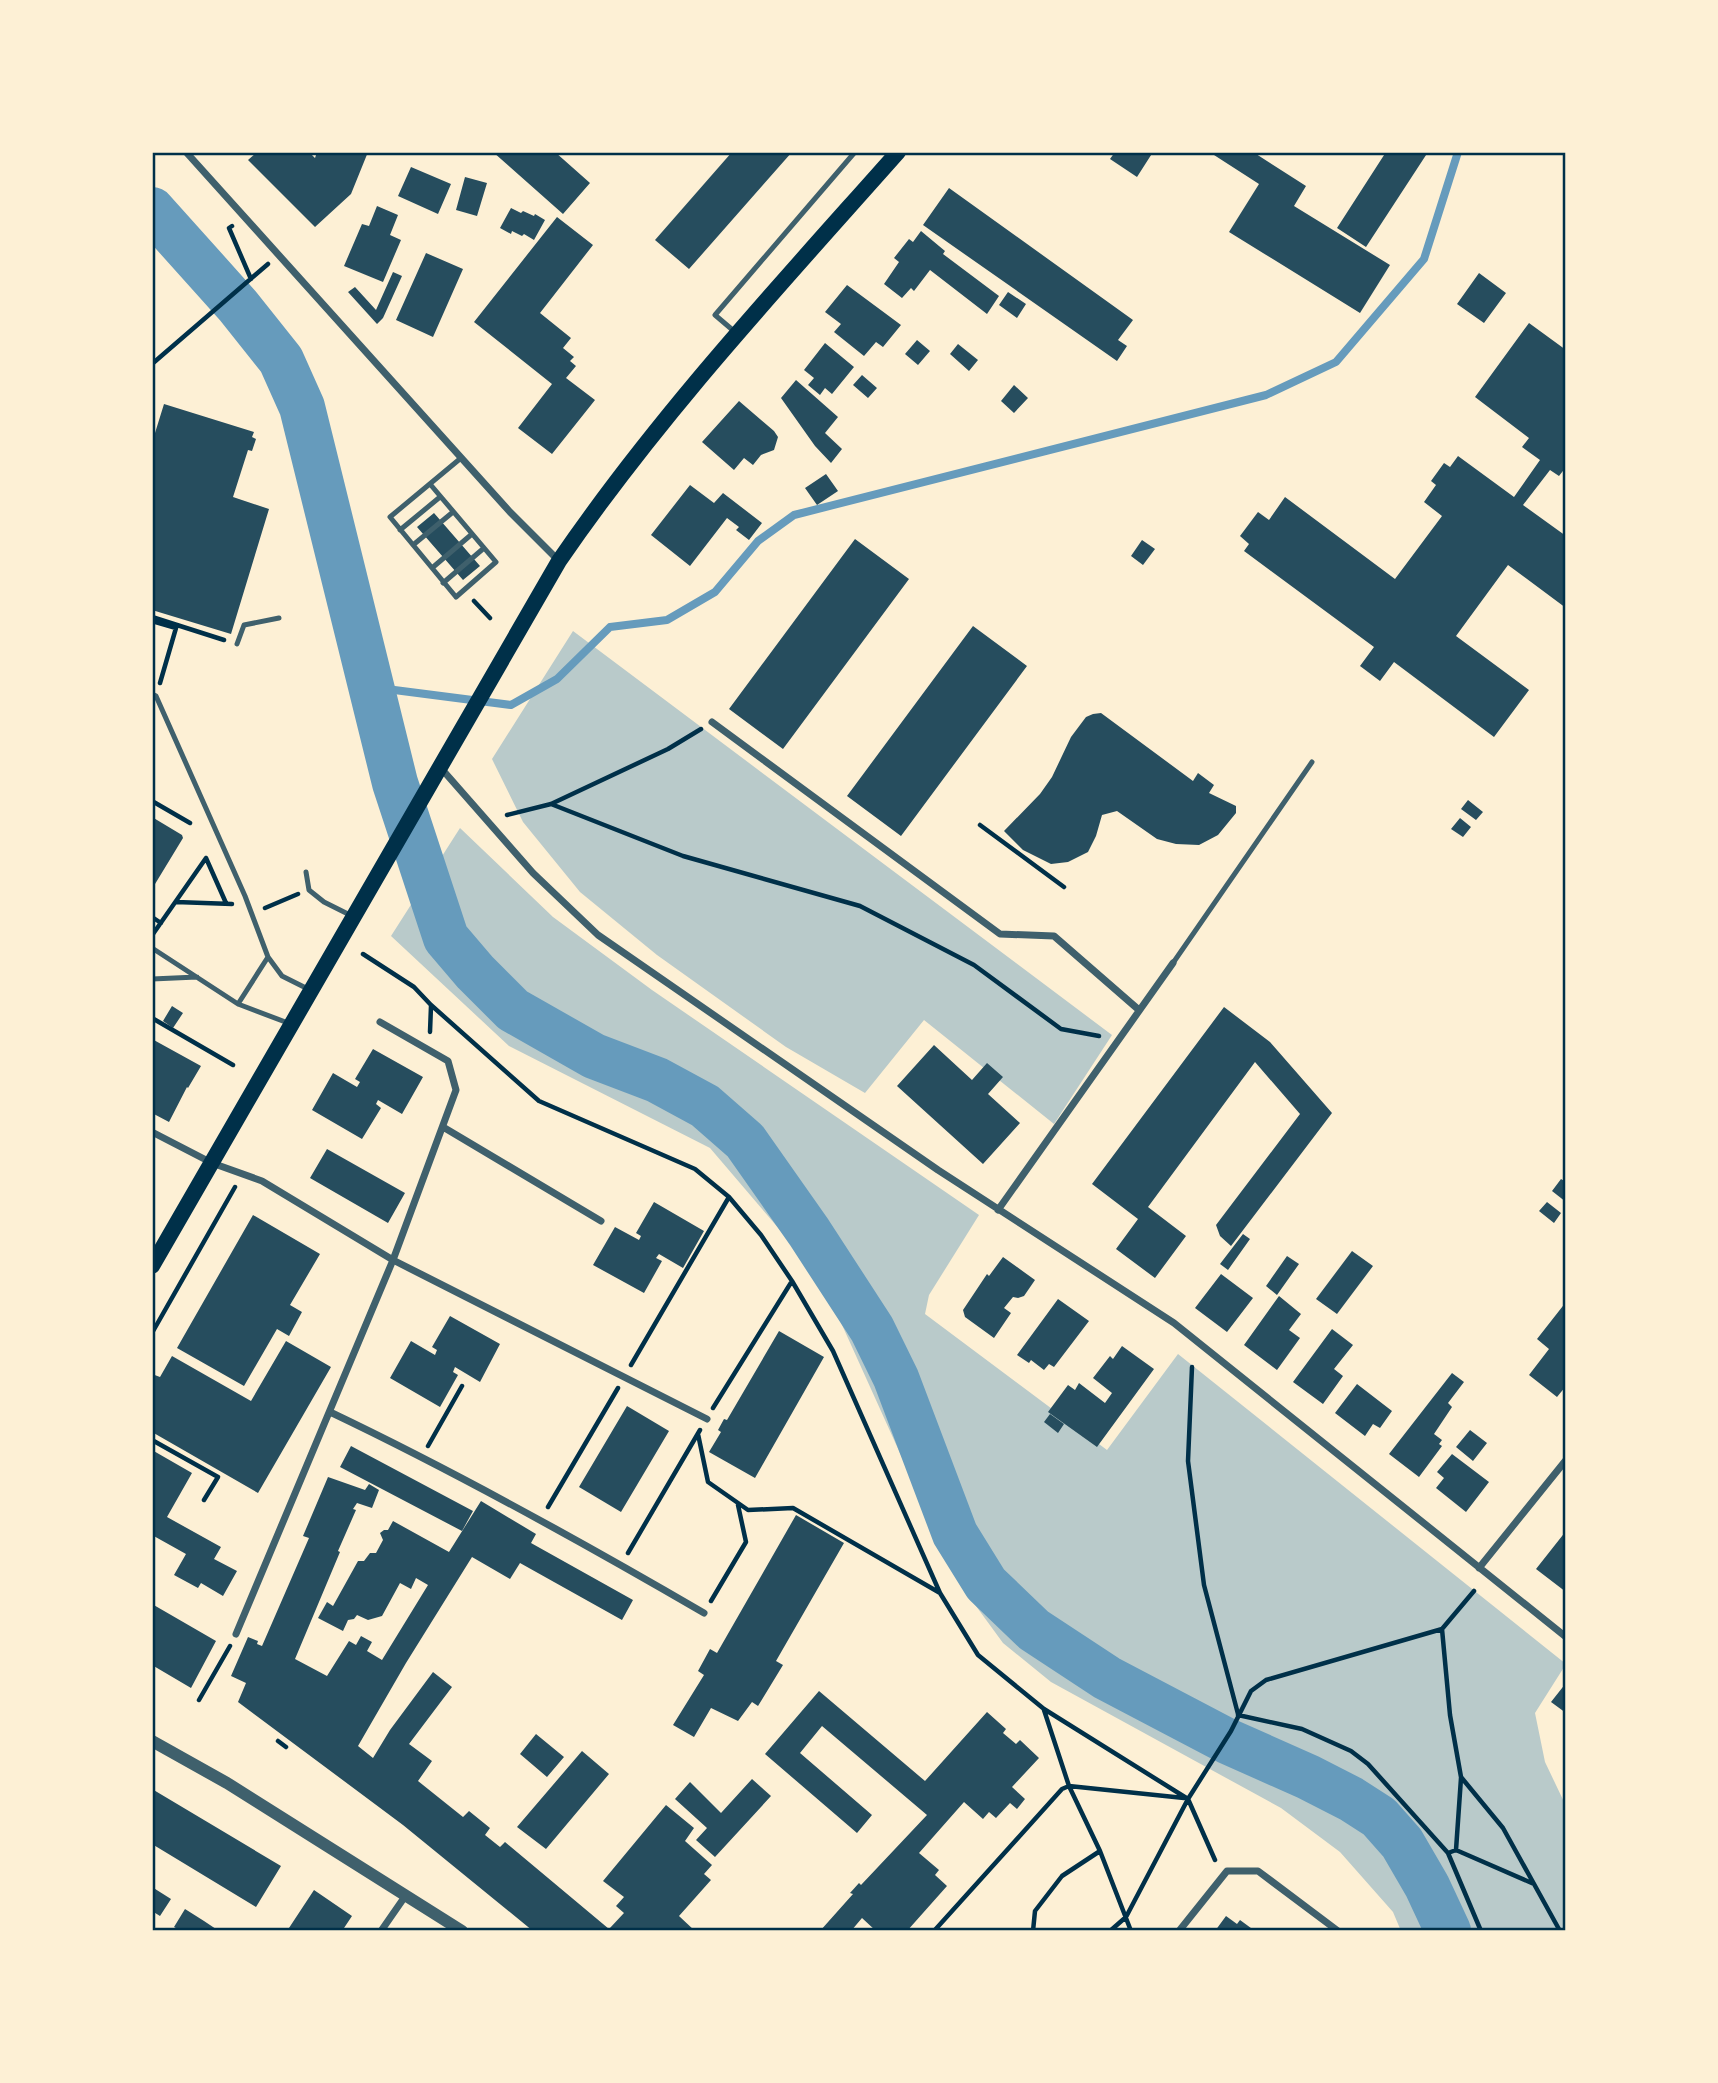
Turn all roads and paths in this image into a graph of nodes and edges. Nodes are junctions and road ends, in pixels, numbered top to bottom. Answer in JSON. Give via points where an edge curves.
{"nodes":[{"id":1,"x":186,"y":152,"type":"edge"},
{"id":2,"x":855,"y":152,"type":"edge"},
{"id":3,"x":898,"y":152,"type":"edge"},
{"id":4,"x":243,"y":215,"type":"junction"},
{"id":5,"x":264,"y":268,"type":"dead end"},
{"id":6,"x":251,"y":279,"type":"junction"},
{"id":7,"x":737,"y":334,"type":"junction"},
{"id":8,"x":152,"y":364,"type":"edge"},
{"id":9,"x":461,"y":458,"type":"junction"},
{"id":10,"x":430,"y":485,"type":"junction"},
{"id":11,"x":440,"y":496,"type":"junction"},
{"id":12,"x":453,"y":512,"type":"junction"},
{"id":13,"x":400,"y":530,"type":"junction"},
{"id":14,"x":472,"y":534,"type":"junction"},
{"id":15,"x":413,"y":545,"type":"junction"},
{"id":16,"x":484,"y":548,"type":"junction"},
{"id":17,"x":559,"y":561,"type":"junction"},
{"id":18,"x":432,"y":568,"type":"junction"},
{"id":19,"x":443,"y":583,"type":"junction"},
{"id":20,"x":464,"y":590,"type":"junction"},
{"id":21,"x":279,"y":618,"type":"dead end"},
{"id":22,"x":490,"y":618,"type":"dead end"},
{"id":23,"x":152,"y":619,"type":"edge"},
{"id":24,"x":237,"y":644,"type":"joint"},
{"id":25,"x":154,"y":695,"type":"edge"},
{"id":26,"x":712,"y":722,"type":"joint"},
{"id":27,"x":1312,"y":762,"type":"dead end"},
{"id":28,"x":440,"y":767,"type":"junction"},
{"id":29,"x":152,"y":801,"type":"edge"},
{"id":30,"x":551,"y":804,"type":"junction"},
{"id":31,"x":508,"y":815,"type":"dead end"},
{"id":32,"x":190,"y":823,"type":"dead end"},
{"id":33,"x":980,"y":825,"type":"dead end"},
{"id":34,"x":306,"y":872,"type":"dead end"},
{"id":35,"x":1064,"y":887,"type":"dead end"},
{"id":36,"x":309,"y":890,"type":"junction"},
{"id":37,"x":176,"y":902,"type":"junction"},
{"id":38,"x":226,"y":903,"type":"junction"},
{"id":39,"x":248,"y":905,"type":"junction"},
{"id":40,"x":152,"y":917,"type":"edge"},
{"id":41,"x":353,"y":917,"type":"junction"},
{"id":42,"x":161,"y":923,"type":"junction"},
{"id":43,"x":152,"y":935,"type":"edge"},
{"id":44,"x":152,"y":948,"type":"edge"},
{"id":45,"x":363,"y":954,"type":"dead end"},
{"id":46,"x":268,"y":957,"type":"junction"},
{"id":47,"x":1173,"y":963,"type":"joint"},
{"id":48,"x":197,"y":977,"type":"junction"},
{"id":49,"x":152,"y":979,"type":"edge"},
{"id":50,"x":310,"y":990,"type":"junction"},
{"id":51,"x":238,"y":1004,"type":"junction"},
{"id":52,"x":431,"y":1005,"type":"junction"},
{"id":53,"x":1139,"y":1010,"type":"junction"},
{"id":54,"x":152,"y":1018,"type":"edge"},
{"id":55,"x":380,"y":1023,"type":"dead end"},
{"id":56,"x":291,"y":1024,"type":"junction"},
{"id":57,"x":1099,"y":1036,"type":"dead end"},
{"id":58,"x":429,"y":1051,"type":"junction"},
{"id":59,"x":233,"y":1065,"type":"dead end"},
{"id":60,"x":443,"y":1127,"type":"junction"},
{"id":61,"x":152,"y":1132,"type":"edge"},
{"id":62,"x":212,"y":1163,"type":"junction"},
{"id":63,"x":235,"y":1187,"type":"dead end"},
{"id":64,"x":729,"y":1197,"type":"junction"},
{"id":65,"x":999,"y":1210,"type":"junction"},
{"id":66,"x":601,"y":1221,"type":"dead end"},
{"id":67,"x":393,"y":1260,"type":"junction"},
{"id":68,"x":152,"y":1266,"type":"edge"},
{"id":69,"x":152,"y":1332,"type":"edge"},
{"id":70,"x":1192,"y":1367,"type":"dead end"},
{"id":71,"x":625,"y":1376,"type":"junction"},
{"id":72,"x":462,"y":1386,"type":"dead end"},
{"id":73,"x":330,"y":1412,"type":"junction"},
{"id":74,"x":707,"y":1419,"type":"dead end"},
{"id":75,"x":698,"y":1433,"type":"dead end"},
{"id":76,"x":152,"y":1440,"type":"edge"},
{"id":77,"x":422,"y":1456,"type":"junction"},
{"id":78,"x":1566,"y":1460,"type":"edge"},
{"id":79,"x":204,"y":1500,"type":"dead end"},
{"id":80,"x":738,"y":1504,"type":"junction"},
{"id":81,"x":540,"y":1520,"type":"junction"},
{"id":82,"x":1479,"y":1568,"type":"junction"},
{"id":83,"x":1474,"y":1591,"type":"dead end"},
{"id":84,"x":940,"y":1593,"type":"junction"},
{"id":85,"x":704,"y":1613,"type":"joint"},
{"id":86,"x":1442,"y":1629,"type":"junction"},
{"id":87,"x":236,"y":1634,"type":"dead end"},
{"id":88,"x":1566,"y":1637,"type":"edge"},
{"id":89,"x":228,"y":1650,"type":"dead end"},
{"id":90,"x":199,"y":1700,"type":"dead end"},
{"id":91,"x":1044,"y":1709,"type":"junction"},
{"id":92,"x":1238,"y":1715,"type":"junction"},
{"id":93,"x":152,"y":1741,"type":"edge"},
{"id":94,"x":278,"y":1741,"type":"dead end"},
{"id":95,"x":286,"y":1747,"type":"dead end"},
{"id":96,"x":1461,"y":1777,"type":"junction"},
{"id":97,"x":1069,"y":1786,"type":"junction"},
{"id":98,"x":1188,"y":1799,"type":"junction"},
{"id":99,"x":1456,"y":1850,"type":"junction"},
{"id":100,"x":1100,"y":1851,"type":"junction"},
{"id":101,"x":1448,"y":1853,"type":"junction"},
{"id":102,"x":1227,"y":1871,"type":"junction"},
{"id":103,"x":1535,"y":1885,"type":"junction"},
{"id":104,"x":405,"y":1895,"type":"junction"},
{"id":105,"x":1126,"y":1917,"type":"junction"},
{"id":106,"x":381,"y":1931,"type":"edge"},
{"id":107,"x":462,"y":1931,"type":"edge"},
{"id":108,"x":934,"y":1931,"type":"edge"},
{"id":109,"x":1033,"y":1931,"type":"edge"},
{"id":110,"x":1110,"y":1931,"type":"edge"},
{"id":111,"x":1131,"y":1931,"type":"edge"},
{"id":112,"x":1179,"y":1931,"type":"edge"},
{"id":113,"x":1338,"y":1931,"type":"edge"},
{"id":114,"x":1481,"y":1931,"type":"edge"},
{"id":115,"x":1560,"y":1931,"type":"edge"}],
"edges":[{"from":1,"to":4,"type":"street"},
{"from":2,"to":7,"type":"lane","via":[[715,315]]},
{"from":3,"to":7,"type":"main road"},
{"from":4,"to":6,"type":"path","via":[[229,228]]},
{"from":4,"to":9,"type":"street"},
{"from":5,"to":6,"type":"path"},
{"from":6,"to":8,"type":"path"},
{"from":7,"to":17,"type":"main road","via":[[674,408]]},
{"from":9,"to":10,"type":"lane"},
{"from":9,"to":17,"type":"street"},
{"from":10,"to":11,"type":"lane"},
{"from":10,"to":13,"type":"lane","via":[[390,517]]},
{"from":11,"to":12,"type":"lane"},
{"from":11,"to":13,"type":"lane"},
{"from":12,"to":14,"type":"lane"},
{"from":12,"to":15,"type":"lane"},
{"from":13,"to":15,"type":"lane"},
{"from":14,"to":16,"type":"lane"},
{"from":14,"to":18,"type":"lane"},
{"from":15,"to":18,"type":"lane"},
{"from":16,"to":19,"type":"lane"},
{"from":16,"to":20,"type":"lane","via":[[496,562]]},
{"from":17,"to":28,"type":"main road"},
{"from":18,"to":19,"type":"lane"},
{"from":19,"to":20,"type":"lane","via":[[456,597]]},
{"from":20,"to":22,"type":"path"},
{"from":21,"to":24,"type":"lane","via":[[244,625]]},
{"from":23,"to":24,"type":"path"},
{"from":23,"to":25,"type":"path","via":[[176,628]]},
{"from":25,"to":39,"type":"lane"},
{"from":26,"to":30,"type":"path","via":[[668,749]]},
{"from":26,"to":53,"type":"street","via":[[1000,934],[1054,936]]},
{"from":27,"to":47,"type":"lane"},
{"from":28,"to":41,"type":"main road"},
{"from":28,"to":65,"type":"street","via":[[533,873],[598,935]]},
{"from":29,"to":32,"type":"path"},
{"from":30,"to":31,"type":"path"},
{"from":30,"to":57,"type":"path","via":[[683,856],[860,906],[974,965],[1061,1030]]},
{"from":33,"to":35,"type":"path"},
{"from":34,"to":36,"type":"lane"},
{"from":36,"to":39,"type":"path","via":[[266,908]]},
{"from":36,"to":41,"type":"lane"},
{"from":37,"to":38,"type":"path"},
{"from":37,"to":38,"type":"path","via":[[206,858]]},
{"from":37,"to":42,"type":"path"},
{"from":38,"to":39,"type":"path"},
{"from":39,"to":46,"type":"lane"},
{"from":40,"to":42,"type":"path"},
{"from":41,"to":50,"type":"main road"},
{"from":42,"to":43,"type":"path"},
{"from":44,"to":48,"type":"lane"},
{"from":45,"to":52,"type":"path","via":[[415,987]]},
{"from":46,"to":50,"type":"lane","via":[[282,976]]},
{"from":46,"to":51,"type":"lane"},
{"from":47,"to":53,"type":"street"},
{"from":48,"to":49,"type":"lane"},
{"from":48,"to":51,"type":"lane"},
{"from":50,"to":56,"type":"main road"},
{"from":51,"to":56,"type":"lane"},
{"from":52,"to":58,"type":"path"},
{"from":52,"to":64,"type":"path","via":[[539,1101],[695,1169]]},
{"from":53,"to":65,"type":"street"},
{"from":54,"to":59,"type":"path"},
{"from":55,"to":58,"type":"street"},
{"from":56,"to":62,"type":"main road"},
{"from":58,"to":60,"type":"street","via":[[447,1061],[456,1090]]},
{"from":60,"to":66,"type":"street"},
{"from":60,"to":67,"type":"street"},
{"from":61,"to":62,"type":"street"},
{"from":62,"to":67,"type":"street","via":[[262,1181]]},
{"from":62,"to":68,"type":"main road"},
{"from":63,"to":69,"type":"path"},
{"from":64,"to":71,"type":"path"},
{"from":64,"to":84,"type":"path","via":[[785,1269],[833,1351]]},
{"from":65,"to":82,"type":"street","via":[[1174,1323]]},
{"from":67,"to":71,"type":"street"},
{"from":67,"to":73,"type":"street"},
{"from":70,"to":92,"type":"path","via":[[1188,1461],[1204,1585]]},
{"from":71,"to":74,"type":"street"},
{"from":71,"to":81,"type":"path"},
{"from":72,"to":77,"type":"path"},
{"from":73,"to":77,"type":"street"},
{"from":73,"to":87,"type":"street"},
{"from":75,"to":80,"type":"path","via":[[708,1482]]},
{"from":76,"to":79,"type":"path","via":[[218,1477]]},
{"from":77,"to":81,"type":"street"},
{"from":78,"to":82,"type":"street"},
{"from":80,"to":84,"type":"path","via":[[748,1510],[793,1508]]},
{"from":80,"to":85,"type":"path","via":[[746,1542]]},
{"from":81,"to":85,"type":"street"},
{"from":82,"to":88,"type":"street"},
{"from":83,"to":86,"type":"path"},
{"from":84,"to":91,"type":"path","via":[[978,1655]]},
{"from":86,"to":92,"type":"path","via":[[1266,1680],[1251,1691]]},
{"from":86,"to":96,"type":"path"},
{"from":89,"to":90,"type":"path"},
{"from":91,"to":97,"type":"path"},
{"from":91,"to":98,"type":"path"},
{"from":92,"to":98,"type":"path"},
{"from":92,"to":101,"type":"path","via":[[1302,1729],[1351,1751]]},
{"from":93,"to":104,"type":"street"},
{"from":94,"to":95,"type":"path"},
{"from":96,"to":99,"type":"path"},
{"from":96,"to":103,"type":"path","via":[[1503,1828]]},
{"from":97,"to":98,"type":"path"},
{"from":97,"to":100,"type":"path"},
{"from":97,"to":108,"type":"path"},
{"from":98,"to":102,"type":"path","via":[[1217,1864]]},
{"from":98,"to":105,"type":"path"},
{"from":99,"to":101,"type":"path"},
{"from":99,"to":103,"type":"path"},
{"from":100,"to":105,"type":"path"},
{"from":100,"to":109,"type":"path","via":[[1062,1876],[1035,1911]]},
{"from":101,"to":114,"type":"path"},
{"from":102,"to":112,"type":"street"},
{"from":102,"to":113,"type":"street","via":[[1258,1871]]},
{"from":103,"to":115,"type":"path"},
{"from":104,"to":106,"type":"street"},
{"from":104,"to":107,"type":"street"},
{"from":105,"to":110,"type":"path"},
{"from":105,"to":111,"type":"path"}]}
